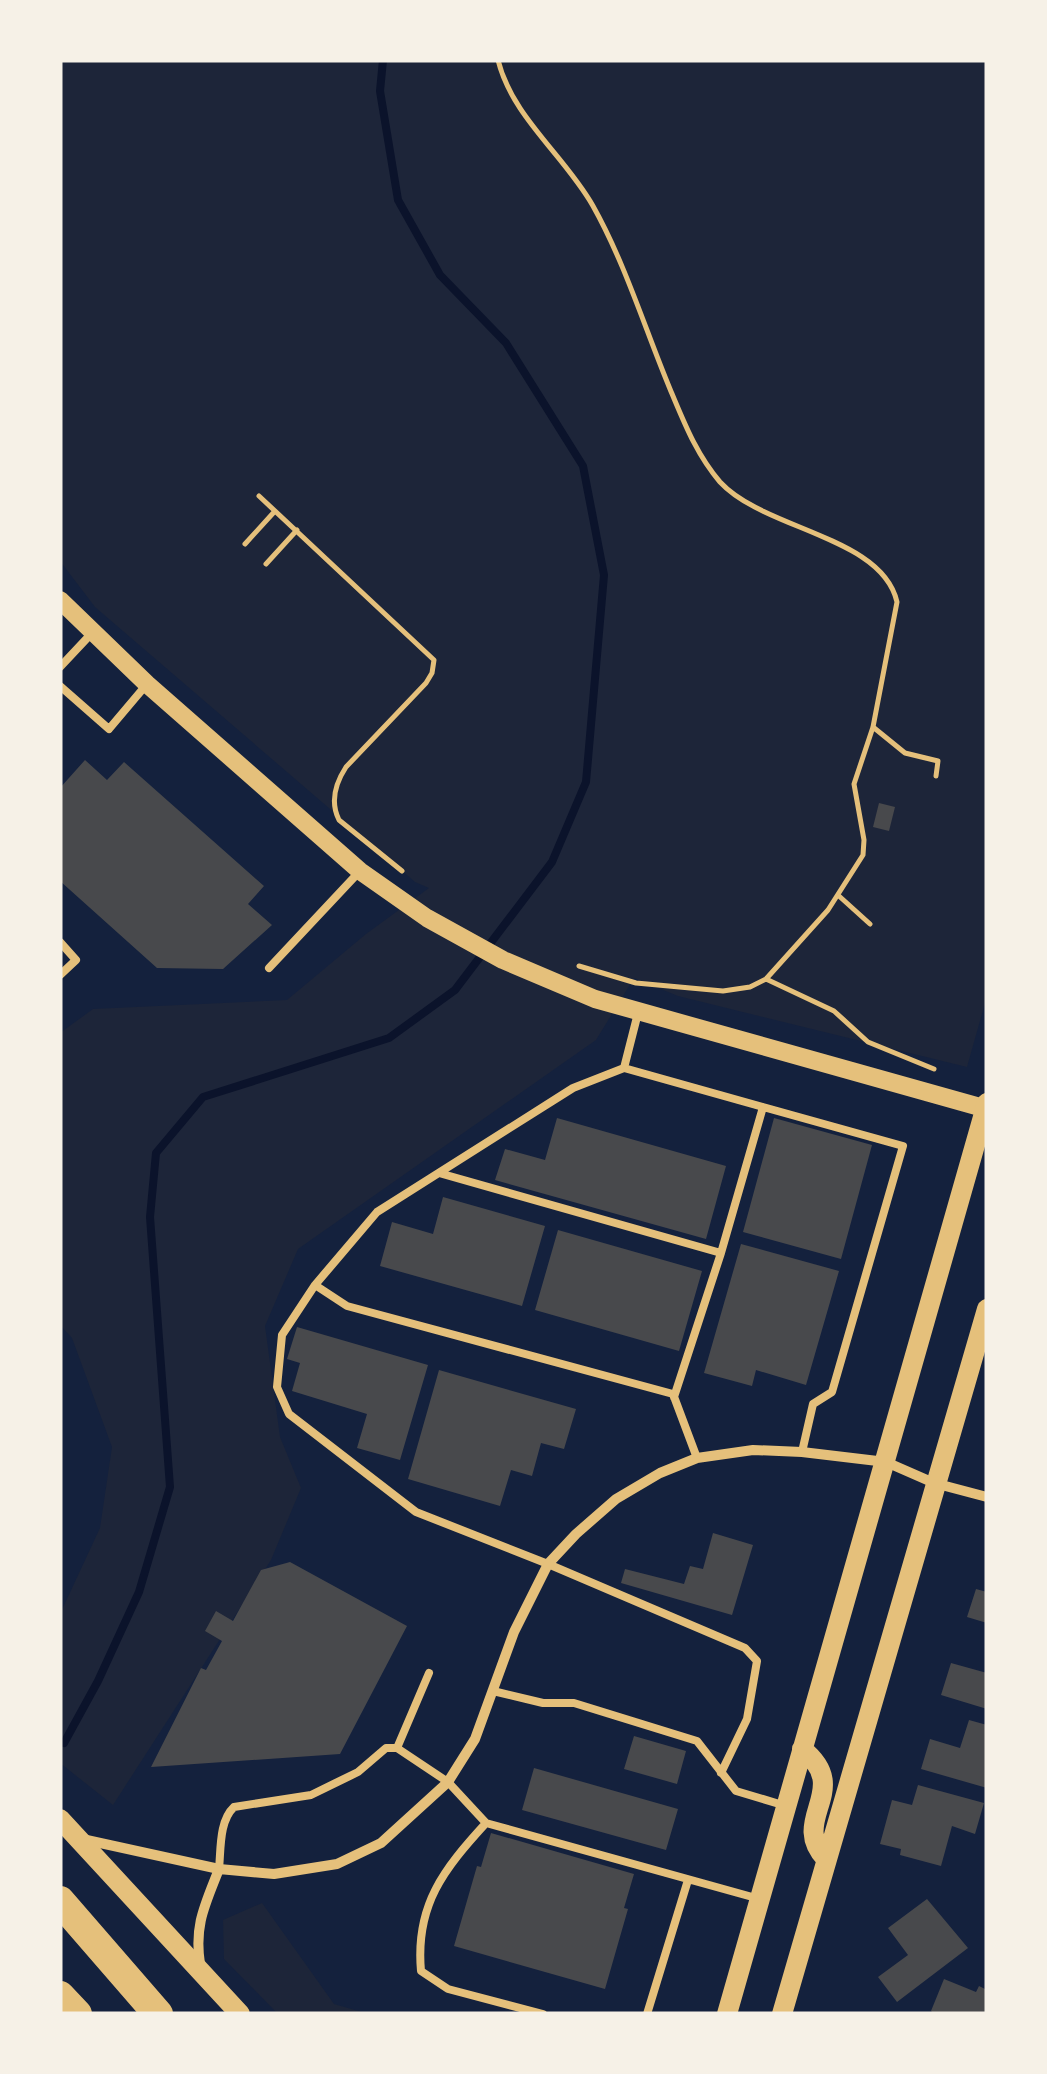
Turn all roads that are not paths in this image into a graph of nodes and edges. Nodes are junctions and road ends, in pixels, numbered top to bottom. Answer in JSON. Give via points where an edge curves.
{"nodes":[{"id":1,"x":60,"y":600,"type":"edge"},
{"id":2,"x":92,"y":632,"type":"junction"},
{"id":3,"x":60,"y":667,"type":"edge"},
{"id":4,"x":147,"y":684,"type":"junction"},
{"id":5,"x":60,"y":686,"type":"edge"},
{"id":6,"x":360,"y":871,"type":"junction"},
{"id":7,"x":60,"y":942,"type":"edge"},
{"id":8,"x":269,"y":968,"type":"dead end"},
{"id":9,"x":60,"y":975,"type":"edge"},
{"id":10,"x":638,"y":1013,"type":"junction"},
{"id":11,"x":624,"y":1068,"type":"junction"},
{"id":12,"x":763,"y":1107,"type":"junction"},
{"id":13,"x":986,"y":1107,"type":"edge"},
{"id":14,"x":439,"y":1173,"type":"junction"},
{"id":15,"x":720,"y":1254,"type":"junction"},
{"id":16,"x":315,"y":1285,"type":"junction"},
{"id":17,"x":987,"y":1310,"type":"edge"},
{"id":18,"x":674,"y":1397,"type":"junction"},
{"id":19,"x":802,"y":1452,"type":"junction"},
{"id":20,"x":697,"y":1458,"type":"junction"},
{"id":21,"x":886,"y":1462,"type":"junction"},
{"id":22,"x":934,"y":1483,"type":"junction"},
{"id":23,"x":987,"y":1497,"type":"edge"},
{"id":24,"x":548,"y":1564,"type":"junction"},
{"id":25,"x":429,"y":1674,"type":"dead end"},
{"id":26,"x":493,"y":1691,"type":"junction"},
{"id":27,"x":397,"y":1748,"type":"junction"},
{"id":28,"x":802,"y":1749,"type":"junction"},
{"id":29,"x":721,"y":1773,"type":"junction"},
{"id":30,"x":448,"y":1782,"type":"junction"},
{"id":31,"x":786,"y":1806,"type":"junction"},
{"id":32,"x":60,"y":1819,"type":"edge"},
{"id":33,"x":486,"y":1823,"type":"junction"},
{"id":34,"x":81,"y":1839,"type":"junction"},
{"id":35,"x":826,"y":1858,"type":"junction"},
{"id":36,"x":219,"y":1869,"type":"junction"},
{"id":37,"x":688,"y":1880,"type":"junction"},
{"id":38,"x":760,"y":1900,"type":"junction"},
{"id":39,"x":60,"y":1901,"type":"edge"},
{"id":40,"x":201,"y":1972,"type":"junction"},
{"id":41,"x":60,"y":1996,"type":"edge"},
{"id":42,"x":77,"y":2014,"type":"edge"},
{"id":43,"x":158,"y":2014,"type":"edge"},
{"id":44,"x":240,"y":2014,"type":"edge"},
{"id":45,"x":543,"y":2014,"type":"edge"},
{"id":46,"x":647,"y":2014,"type":"edge"},
{"id":47,"x":727,"y":2014,"type":"edge"},
{"id":48,"x":782,"y":2014,"type":"edge"}],
"edges":[{"from":1,"to":2,"type":"street"},
{"from":2,"to":3,"type":"lane"},
{"from":2,"to":4,"type":"street"},
{"from":4,"to":5,"type":"lane","via":[[108,728]]},
{"from":4,"to":6,"type":"street"},
{"from":6,"to":8,"type":"lane"},
{"from":6,"to":10,"type":"street","via":[[426,918],[553,983]]},
{"from":7,"to":9,"type":"lane","via":[[76,960]]},
{"from":10,"to":11,"type":"lane"},
{"from":10,"to":13,"type":"street"},
{"from":11,"to":12,"type":"lane"},
{"from":11,"to":14,"type":"lane","via":[[573,1088]]},
{"from":12,"to":15,"type":"lane"},
{"from":12,"to":19,"type":"lane","via":[[903,1146],[832,1392],[813,1404]]},
{"from":13,"to":21,"type":"main road"},
{"from":14,"to":15,"type":"lane"},
{"from":14,"to":16,"type":"lane","via":[[378,1212]]},
{"from":15,"to":18,"type":"lane"},
{"from":16,"to":18,"type":"lane","via":[[347,1306]]},
{"from":16,"to":24,"type":"lane","via":[[282,1335],[277,1386],[289,1414],[416,1512]]},
{"from":17,"to":22,"type":"main road"},
{"from":18,"to":20,"type":"lane"},
{"from":19,"to":20,"type":"street"},
{"from":19,"to":21,"type":"street"},
{"from":20,"to":24,"type":"street","via":[[616,1499]]},
{"from":21,"to":22,"type":"street"},
{"from":21,"to":28,"type":"main road"},
{"from":22,"to":23,"type":"street"},
{"from":22,"to":35,"type":"main road"},
{"from":24,"to":26,"type":"street"},
{"from":24,"to":29,"type":"lane","via":[[745,1648],[758,1661],[747,1719]]},
{"from":25,"to":27,"type":"lane"},
{"from":26,"to":29,"type":"lane","via":[[574,1703],[697,1741]]},
{"from":26,"to":30,"type":"street","via":[[475,1739]]},
{"from":27,"to":30,"type":"lane"},
{"from":27,"to":36,"type":"lane","via":[[386,1748],[340,1783],[311,1795],[234,1807],[224,1822]]},
{"from":28,"to":31,"type":"main road"},
{"from":28,"to":35,"type":"main road","via":[[819,1763],[823,1782],[812,1838]]},
{"from":29,"to":31,"type":"lane","via":[[736,1791]]},
{"from":30,"to":33,"type":"lane"},
{"from":30,"to":36,"type":"street","via":[[381,1843],[337,1864],[274,1874]]},
{"from":31,"to":38,"type":"main road"},
{"from":32,"to":34,"type":"main road"},
{"from":33,"to":37,"type":"lane"},
{"from":33,"to":45,"type":"lane","via":[[435,1884],[418,1946],[420,1971],[448,1988]]},
{"from":34,"to":36,"type":"street"},
{"from":34,"to":40,"type":"main road"},
{"from":35,"to":48,"type":"main road"},
{"from":36,"to":40,"type":"street","via":[[199,1919]]},
{"from":37,"to":38,"type":"lane"},
{"from":37,"to":46,"type":"lane"},
{"from":38,"to":47,"type":"main road"},
{"from":39,"to":43,"type":"highway"},
{"from":40,"to":44,"type":"main road"},
{"from":41,"to":42,"type":"highway"}]}
